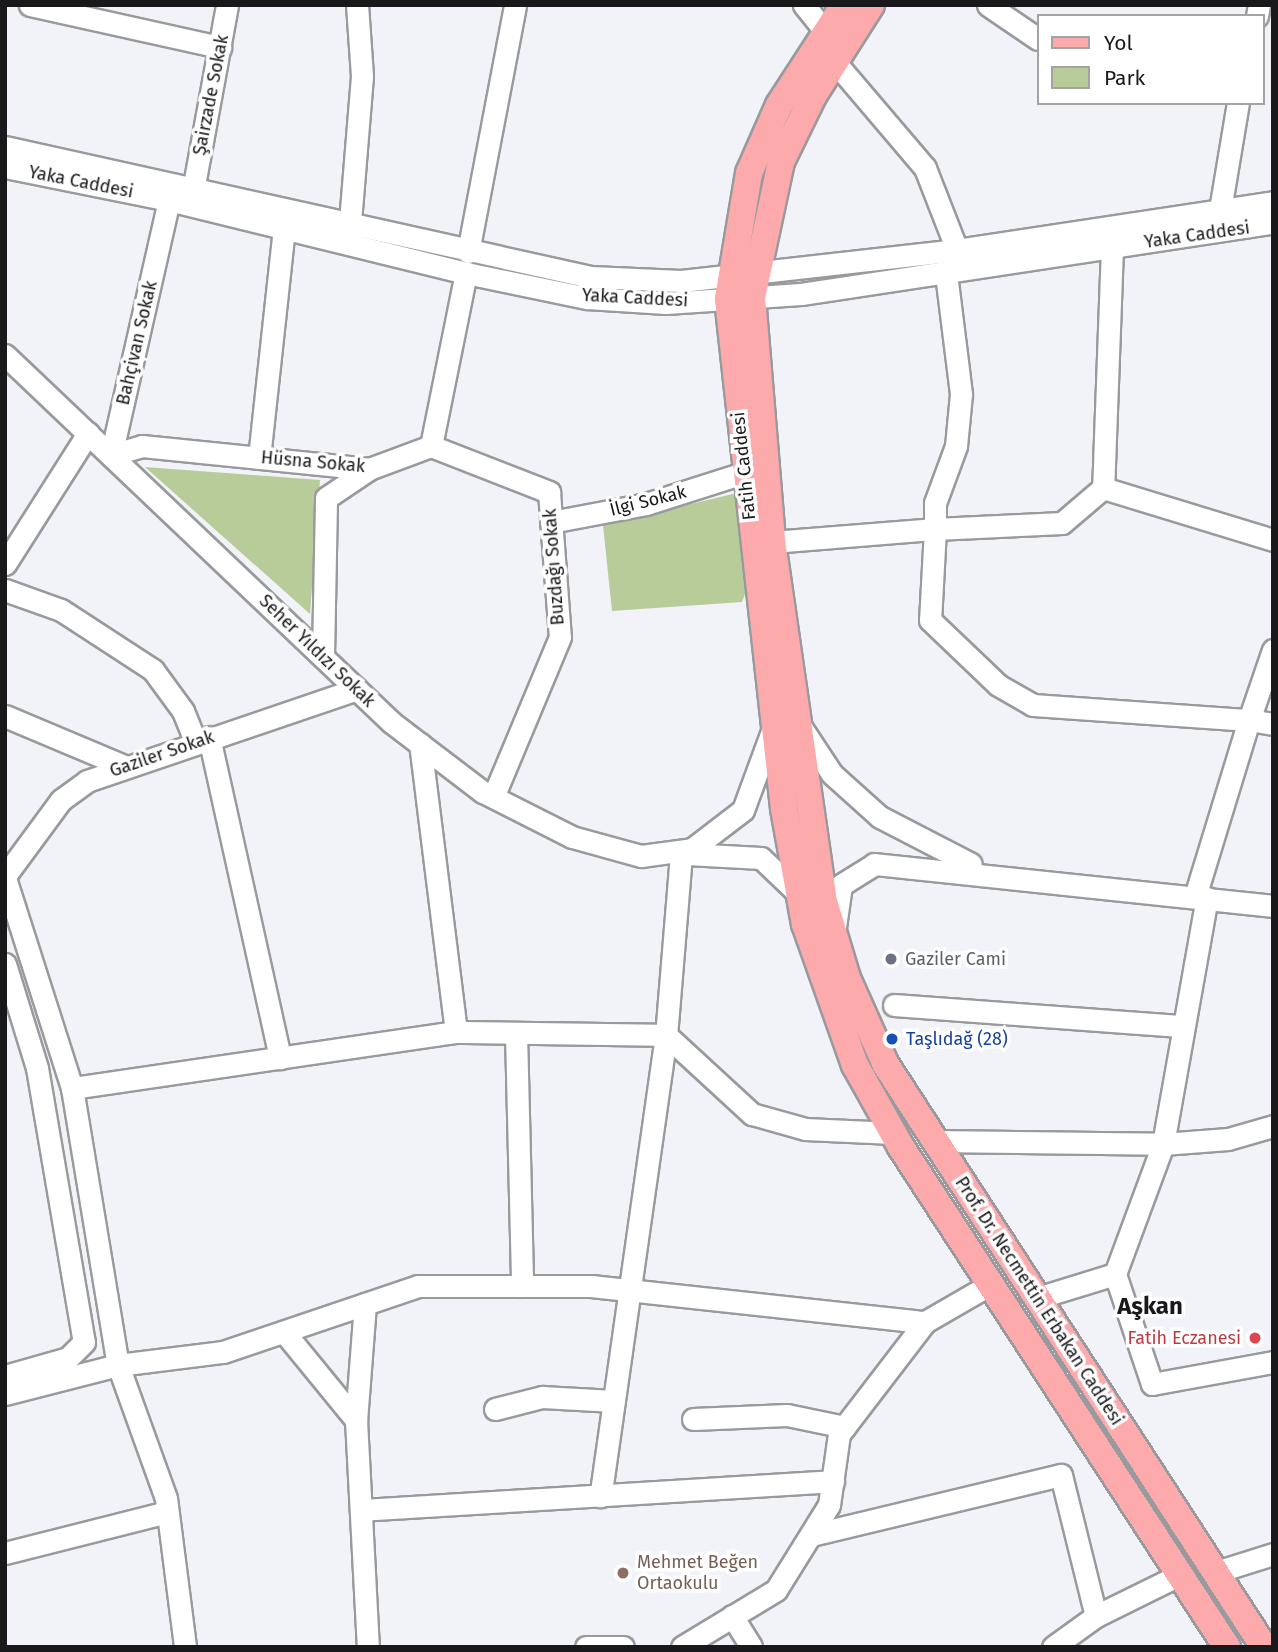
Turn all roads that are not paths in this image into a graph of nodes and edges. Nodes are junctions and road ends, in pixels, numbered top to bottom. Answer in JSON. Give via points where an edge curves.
{"nodes":[{"id":1,"x":30,"y":5,"type":"edge"},
{"id":2,"x":227,"y":5,"type":"edge"},
{"id":3,"x":358,"y":5,"type":"edge"},
{"id":4,"x":515,"y":5,"type":"edge"},
{"id":5,"x":804,"y":5,"type":"edge"},
{"id":6,"x":844,"y":5,"type":"edge"},
{"id":7,"x":872,"y":5,"type":"edge"},
{"id":8,"x":988,"y":5,"type":"edge"},
{"id":9,"x":826,"y":32,"type":"junction"},
{"id":10,"x":1036,"y":38,"type":"edge"},
{"id":11,"x":220,"y":47,"type":"junction"},
{"id":12,"x":834,"y":61,"type":"junction"},
{"id":13,"x":1238,"y":105,"type":"edge"},
{"id":14,"x":5,"y":147,"type":"edge"},
{"id":15,"x":5,"y":167,"type":"edge"},
{"id":16,"x":194,"y":185,"type":"junction"},
{"id":17,"x":169,"y":200,"type":"junction"},
{"id":18,"x":1273,"y":202,"type":"edge"},
{"id":19,"x":1220,"y":210,"type":"junction"},
{"id":20,"x":350,"y":222,"type":"junction"},
{"id":21,"x":1273,"y":223,"type":"edge"},
{"id":22,"x":284,"y":227,"type":"junction"},
{"id":23,"x":1112,"y":247,"type":"junction"},
{"id":24,"x":957,"y":250,"type":"junction"},
{"id":25,"x":467,"y":263,"type":"junction"},
{"id":26,"x":946,"y":274,"type":"junction"},
{"id":27,"x":741,"y":288,"type":"junction"},
{"id":28,"x":5,"y":355,"type":"edge"},
{"id":29,"x":88,"y":433,"type":"junction"},
{"id":30,"x":431,"y":446,"type":"junction"},
{"id":31,"x":111,"y":455,"type":"junction"},
{"id":32,"x":259,"y":458,"type":"junction"},
{"id":33,"x":369,"y":470,"type":"junction"},
{"id":34,"x":744,"y":473,"type":"junction"},
{"id":35,"x":1103,"y":488,"type":"junction"},
{"id":36,"x":551,"y":522,"type":"junction"},
{"id":37,"x":935,"y":529,"type":"junction"},
{"id":38,"x":1273,"y":540,"type":"edge"},
{"id":39,"x":772,"y":542,"type":"junction"},
{"id":40,"x":5,"y":564,"type":"edge"},
{"id":41,"x":5,"y":590,"type":"edge"},
{"id":42,"x":1273,"y":650,"type":"edge"},
{"id":43,"x":323,"y":657,"type":"junction"},
{"id":44,"x":357,"y":689,"type":"junction"},
{"id":45,"x":5,"y":716,"type":"edge"},
{"id":46,"x":783,"y":718,"type":"junction"},
{"id":47,"x":1249,"y":720,"type":"junction"},
{"id":48,"x":1273,"y":724,"type":"edge"},
{"id":49,"x":202,"y":739,"type":"junction"},
{"id":50,"x":420,"y":744,"type":"junction"},
{"id":51,"x":124,"y":766,"type":"junction"},
{"id":52,"x":493,"y":797,"type":"junction"},
{"id":53,"x":681,"y":854,"type":"junction"},
{"id":54,"x":992,"y":872,"type":"junction"},
{"id":55,"x":5,"y":877,"type":"edge"},
{"id":56,"x":799,"y":894,"type":"junction"},
{"id":57,"x":1201,"y":897,"type":"junction"},
{"id":58,"x":1273,"y":906,"type":"edge"},
{"id":59,"x":824,"y":948,"type":"junction"},
{"id":60,"x":5,"y":964,"type":"edge"},
{"id":61,"x":894,"y":1005,"type":"dead end"},
{"id":62,"x":1183,"y":1026,"type":"junction"},
{"id":63,"x":456,"y":1032,"type":"junction"},
{"id":64,"x":516,"y":1033,"type":"junction"},
{"id":65,"x":666,"y":1035,"type":"junction"},
{"id":66,"x":280,"y":1058,"type":"junction"},
{"id":67,"x":72,"y":1088,"type":"junction"},
{"id":68,"x":1273,"y":1126,"type":"edge"},
{"id":69,"x":893,"y":1133,"type":"junction"},
{"id":70,"x":933,"y":1141,"type":"junction"},
{"id":71,"x":1163,"y":1144,"type":"junction"},
{"id":72,"x":85,"y":1170,"type":"junction"},
{"id":73,"x":57,"y":1173,"type":"junction"},
{"id":74,"x":1115,"y":1274,"type":"junction"},
{"id":75,"x":989,"y":1285,"type":"junction"},
{"id":76,"x":522,"y":1286,"type":"junction"},
{"id":77,"x":626,"y":1289,"type":"junction"},
{"id":78,"x":1037,"y":1298,"type":"junction"},
{"id":79,"x":365,"y":1304,"type":"junction"},
{"id":80,"x":925,"y":1322,"type":"junction"},
{"id":81,"x":284,"y":1332,"type":"junction"},
{"id":82,"x":1273,"y":1362,"type":"edge"},
{"id":83,"x":118,"y":1365,"type":"junction"},
{"id":84,"x":5,"y":1376,"type":"edge"},
{"id":85,"x":5,"y":1394,"type":"edge"},
{"id":86,"x":614,"y":1401,"type":"junction"},
{"id":87,"x":495,"y":1409,"type":"dead end"},
{"id":88,"x":693,"y":1419,"type":"dead end"},
{"id":89,"x":356,"y":1420,"type":"junction"},
{"id":90,"x":845,"y":1427,"type":"junction"},
{"id":91,"x":833,"y":1481,"type":"junction"},
{"id":92,"x":600,"y":1496,"type":"junction"},
{"id":93,"x":361,"y":1510,"type":"junction"},
{"id":94,"x":167,"y":1512,"type":"junction"},
{"id":95,"x":811,"y":1535,"type":"junction"},
{"id":96,"x":5,"y":1553,"type":"edge"},
{"id":97,"x":1273,"y":1554,"type":"edge"},
{"id":98,"x":1216,"y":1572,"type":"junction"},
{"id":99,"x":1179,"y":1575,"type":"junction"},
{"id":100,"x":732,"y":1616,"type":"junction"},
{"id":101,"x":1096,"y":1616,"type":"junction"},
{"id":102,"x":185,"y":1647,"type":"edge"},
{"id":103,"x":368,"y":1647,"type":"edge"},
{"id":104,"x":586,"y":1647,"type":"edge"},
{"id":105,"x":622,"y":1647,"type":"edge"},
{"id":106,"x":682,"y":1647,"type":"edge"},
{"id":107,"x":751,"y":1647,"type":"edge"},
{"id":108,"x":1053,"y":1647,"type":"edge"},
{"id":109,"x":1227,"y":1647,"type":"edge"},
{"id":110,"x":1264,"y":1647,"type":"edge"}],
"edges":[{"from":1,"to":11,"type":"street"},
{"from":2,"to":11,"type":"street","name":"Şairzade Sokak"},
{"from":3,"to":20,"type":"street","via":[[362,76]]},
{"from":4,"to":25,"type":"street"},
{"from":5,"to":9,"type":"street"},
{"from":6,"to":9,"type":"main road","name":"Fatih Caddesi"},
{"from":7,"to":12,"type":"main road","name":"Fatih Caddesi"},
{"from":8,"to":10,"type":"street"},
{"from":9,"to":27,"type":"main road","name":"Fatih Caddesi","via":[[779,105],[749,173]]},
{"from":11,"to":16,"type":"street","name":"Şairzade Sokak"},
{"from":12,"to":24,"type":"street","via":[[925,168]]},
{"from":12,"to":27,"type":"main road","name":"Fatih Caddesi","via":[[781,162]]},
{"from":13,"to":19,"type":"street"},
{"from":14,"to":16,"type":"street","name":"Yaka Caddesi"},
{"from":15,"to":17,"type":"street","name":"Yaka Caddesi"},
{"from":16,"to":20,"type":"street","name":"Yaka Caddesi"},
{"from":17,"to":22,"type":"street","name":"Yaka Caddesi"},
{"from":17,"to":31,"type":"street","name":"Bahçivan Sokak"},
{"from":18,"to":19,"type":"street","name":"Yaka Caddesi"},
{"from":19,"to":24,"type":"street","name":"Yaka Caddesi"},
{"from":20,"to":25,"type":"street","name":"Yaka Caddesi"},
{"from":21,"to":23,"type":"street","name":"Yaka Caddesi"},
{"from":22,"to":25,"type":"street","name":"Yaka Caddesi"},
{"from":22,"to":32,"type":"street"},
{"from":23,"to":26,"type":"street","name":"Yaka Caddesi"},
{"from":23,"to":35,"type":"street"},
{"from":24,"to":27,"type":"street","name":"Yaka Caddesi"},
{"from":25,"to":27,"type":"street","name":"Yaka Caddesi"},
{"from":25,"to":30,"type":"street"},
{"from":26,"to":27,"type":"street","name":"Yaka Caddesi"},
{"from":26,"to":37,"type":"street","via":[[961,394],[956,446],[934,503]]},
{"from":27,"to":34,"type":"main road","name":"Fatih Caddesi"},
{"from":27,"to":39,"type":"main road","name":"Fatih Caddesi"},
{"from":28,"to":29,"type":"street","name":"Seher Yıldızı Sokak"},
{"from":29,"to":31,"type":"street","name":"Seher Yıldızı Sokak"},
{"from":29,"to":40,"type":"street"},
{"from":30,"to":33,"type":"street","name":"Hüsna Sokak"},
{"from":30,"to":36,"type":"street","name":"Buzdağı Sokak","via":[[549,492]]},
{"from":31,"to":32,"type":"street","name":"Hüsna Sokak","via":[[142,446]]},
{"from":31,"to":43,"type":"street","name":"Seher Yıldızı Sokak"},
{"from":32,"to":33,"type":"street","name":"Hüsna Sokak"},
{"from":33,"to":43,"type":"street","via":[[326,498]]},
{"from":34,"to":36,"type":"street","name":"İlgi Sokak","via":[[646,505]]},
{"from":34,"to":46,"type":"main road","name":"Fatih Caddesi"},
{"from":35,"to":37,"type":"street","via":[[1062,523]]},
{"from":35,"to":38,"type":"street"},
{"from":36,"to":52,"type":"street","name":"Buzdağı Sokak","via":[[560,637]]},
{"from":37,"to":39,"type":"street"},
{"from":37,"to":47,"type":"street","via":[[930,620],[998,685],[1034,705]]},
{"from":39,"to":46,"type":"main road","name":"Fatih Caddesi"},
{"from":41,"to":49,"type":"street","via":[[61,610],[153,670]]},
{"from":42,"to":47,"type":"street"},
{"from":43,"to":44,"type":"street","name":"Seher Yıldızı Sokak"},
{"from":44,"to":49,"type":"street","name":"Gaziler Sokak"},
{"from":44,"to":50,"type":"street","name":"Seher Yıldızı Sokak"},
{"from":45,"to":51,"type":"street"},
{"from":46,"to":53,"type":"street","via":[[743,810]]},
{"from":46,"to":54,"type":"street","via":[[832,774],[880,817]]},
{"from":46,"to":56,"type":"main road","name":"Fatih Caddesi"},
{"from":46,"to":59,"type":"main road","name":"Fatih Caddesi","via":[[809,832]]},
{"from":47,"to":48,"type":"street"},
{"from":47,"to":57,"type":"street"},
{"from":49,"to":51,"type":"street","name":"Gaziler Sokak"},
{"from":49,"to":66,"type":"street"},
{"from":50,"to":52,"type":"street","name":"Seher Yıldızı Sokak"},
{"from":50,"to":63,"type":"street"},
{"from":51,"to":55,"type":"street","name":"Gaziler Sokak","via":[[61,800]]},
{"from":52,"to":53,"type":"street","name":"Seher Yıldızı Sokak","via":[[572,837],[641,856]]},
{"from":53,"to":56,"type":"street","name":"Seher Yıldızı Sokak","via":[[761,858]]},
{"from":53,"to":65,"type":"street"},
{"from":54,"to":57,"type":"street"},
{"from":54,"to":59,"type":"street","via":[[885,864],[858,869],[838,890]]},
{"from":55,"to":67,"type":"street"},
{"from":56,"to":59,"type":"main road","name":"Fatih Caddesi"},
{"from":57,"to":58,"type":"street"},
{"from":57,"to":62,"type":"street"},
{"from":59,"to":69,"type":"main road","name":"Prof. Dr. Necmettin Erbakan Caddesi","via":[[855,1065]]},
{"from":59,"to":70,"type":"main road","name":"Prof. Dr. Necmettin Erbakan Caddesi"},
{"from":60,"to":73,"type":"street","via":[[37,1068]]},
{"from":61,"to":62,"type":"street"},
{"from":62,"to":71,"type":"street"},
{"from":63,"to":64,"type":"street"},
{"from":63,"to":66,"type":"street"},
{"from":64,"to":65,"type":"street"},
{"from":64,"to":76,"type":"street"},
{"from":65,"to":69,"type":"street","via":[[752,1114],[805,1129]]},
{"from":65,"to":77,"type":"street"},
{"from":66,"to":67,"type":"street"},
{"from":67,"to":72,"type":"street"},
{"from":68,"to":71,"type":"street","via":[[1227,1139]]},
{"from":69,"to":75,"type":"main road","name":"Prof. Dr. Necmettin Erbakan Caddesi"},
{"from":70,"to":71,"type":"street"},
{"from":70,"to":78,"type":"main road","name":"Prof. Dr. Necmettin Erbakan Caddesi"},
{"from":71,"to":74,"type":"street"},
{"from":72,"to":73,"type":"street"},
{"from":72,"to":83,"type":"street"},
{"from":73,"to":84,"type":"street","via":[[84,1342],[68,1358]]},
{"from":74,"to":78,"type":"street"},
{"from":74,"to":82,"type":"street","via":[[1152,1384]]},
{"from":75,"to":80,"type":"street"},
{"from":75,"to":99,"type":"main road","name":"Prof. Dr. Necmettin Erbakan Caddesi"},
{"from":76,"to":77,"type":"street"},
{"from":76,"to":79,"type":"street","via":[[418,1286]]},
{"from":77,"to":80,"type":"street"},
{"from":77,"to":86,"type":"street"},
{"from":78,"to":98,"type":"main road","name":"Prof. Dr. Necmettin Erbakan Caddesi"},
{"from":79,"to":81,"type":"street"},
{"from":79,"to":89,"type":"street"},
{"from":80,"to":90,"type":"street"},
{"from":81,"to":83,"type":"street","via":[[223,1352]]},
{"from":81,"to":89,"type":"street"},
{"from":83,"to":85,"type":"street"},
{"from":83,"to":94,"type":"street"},
{"from":86,"to":87,"type":"street","via":[[542,1397]]},
{"from":86,"to":92,"type":"street"},
{"from":88,"to":90,"type":"street","via":[[787,1415]]},
{"from":89,"to":93,"type":"street"},
{"from":90,"to":91,"type":"street"},
{"from":91,"to":92,"type":"street"},
{"from":91,"to":95,"type":"street","via":[[829,1506]]},
{"from":92,"to":93,"type":"street"},
{"from":93,"to":103,"type":"street"},
{"from":94,"to":96,"type":"street"},
{"from":94,"to":102,"type":"street"},
{"from":95,"to":100,"type":"street","via":[[776,1590]]},
{"from":95,"to":101,"type":"street","via":[[1061,1475]]},
{"from":97,"to":98,"type":"street"},
{"from":98,"to":110,"type":"main road","name":"Prof. Dr. Necmettin Erbakan Caddesi"},
{"from":99,"to":101,"type":"street"},
{"from":99,"to":109,"type":"main road","name":"Prof. Dr. Necmettin Erbakan Caddesi"},
{"from":100,"to":106,"type":"street"},
{"from":100,"to":107,"type":"street"},
{"from":101,"to":108,"type":"street"},
{"from":104,"to":105,"type":"street"}]}
